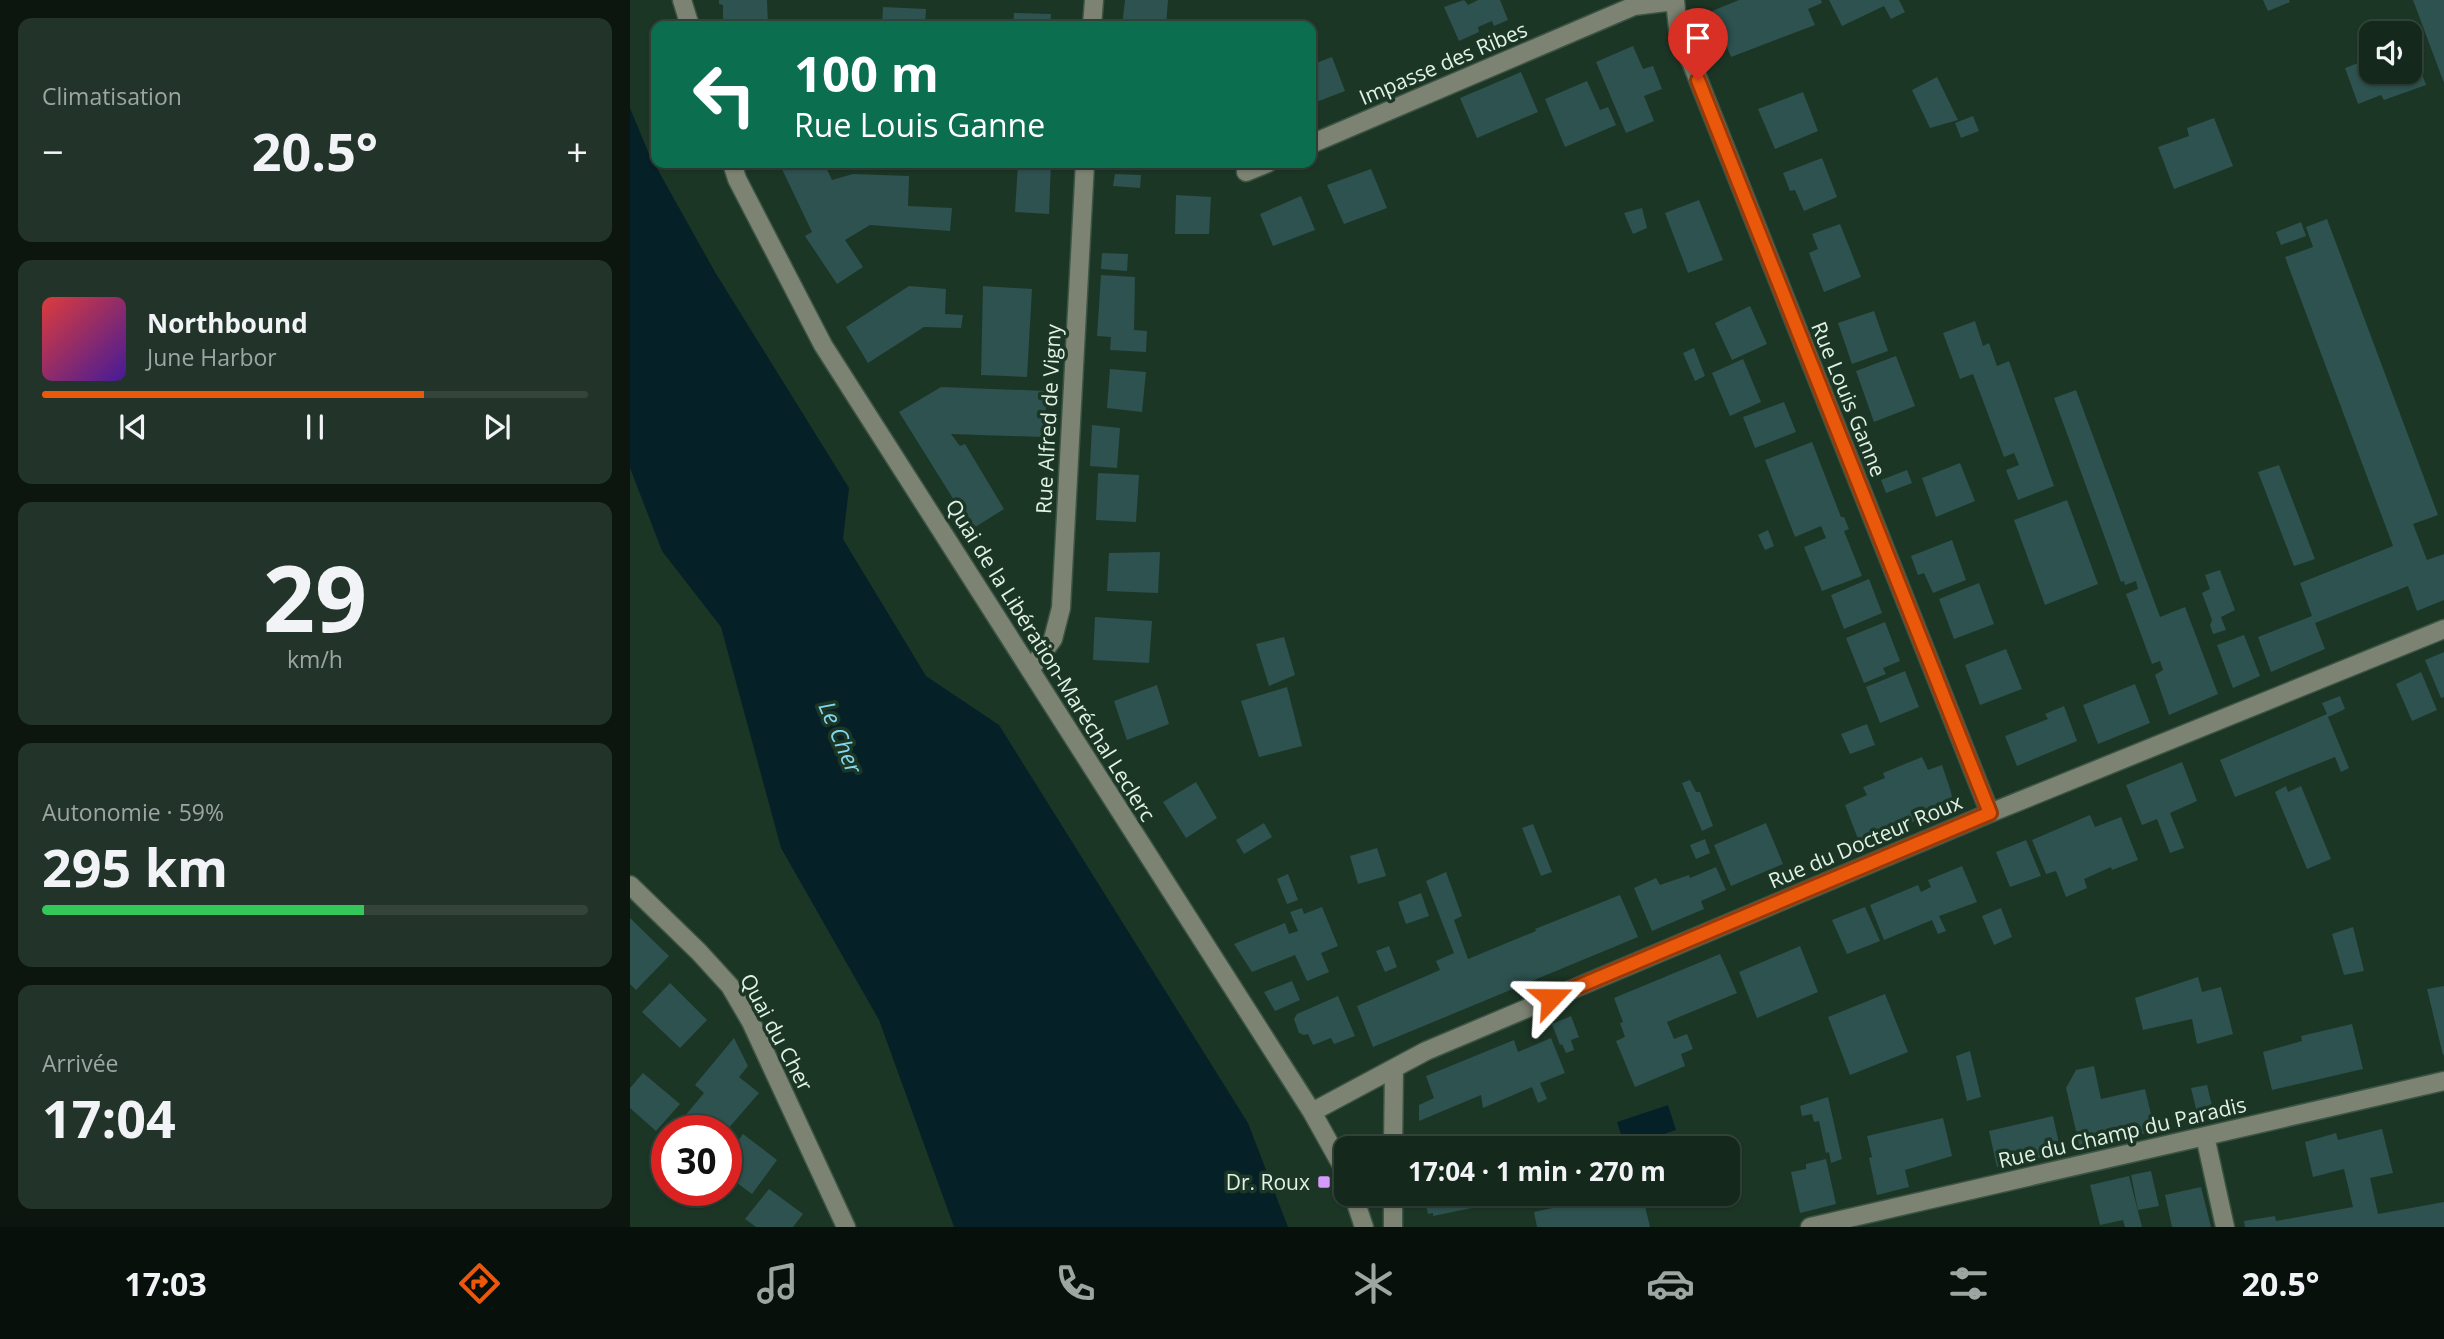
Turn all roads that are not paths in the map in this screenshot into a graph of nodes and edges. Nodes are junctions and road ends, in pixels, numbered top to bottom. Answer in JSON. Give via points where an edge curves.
{"nodes":[{"id":1,"x":682,"y":0,"type":"edge"},
{"id":2,"x":1094,"y":0,"type":"edge"},
{"id":3,"x":1675,"y":1,"type":"edge"},
{"id":4,"x":688,"y":21,"type":"edge"},
{"id":5,"x":1092,"y":21,"type":"edge"},
{"id":6,"x":1316,"y":143,"type":"edge"},
{"id":7,"x":734,"y":168,"type":"edge"},
{"id":8,"x":1085,"y":168,"type":"edge"},
{"id":9,"x":1256,"y":168,"type":"edge"},
{"id":10,"x":1246,"y":172,"type":"dead end"},
{"id":11,"x":2444,"y":629,"type":"edge"},
{"id":12,"x":1030,"y":670,"type":"junction"},
{"id":13,"x":1990,"y":813,"type":"junction"},
{"id":14,"x":630,"y":886,"type":"edge"},
{"id":15,"x":1394,"y":1068,"type":"junction"},
{"id":16,"x":2444,"y":1081,"type":"edge"},
{"id":17,"x":1312,"y":1112,"type":"junction"},
{"id":18,"x":1393,"y":1136,"type":"edge"},
{"id":19,"x":2205,"y":1136,"type":"junction"},
{"id":20,"x":1334,"y":1151,"type":"edge"},
{"id":21,"x":1357,"y":1206,"type":"edge"},
{"id":22,"x":1393,"y":1206,"type":"edge"},
{"id":23,"x":846,"y":1227,"type":"edge"},
{"id":24,"x":1364,"y":1227,"type":"edge"},
{"id":25,"x":1393,"y":1227,"type":"edge"},
{"id":26,"x":1810,"y":1227,"type":"edge"},
{"id":27,"x":2225,"y":1227,"type":"edge"}],
"edges":[{"from":1,"to":4,"type":"street"},
{"from":2,"to":5,"type":"street"},
{"from":3,"to":6,"type":"street","name":"Impasse des Ribes","via":[[1633,6]]},
{"from":3,"to":13,"type":"street","name":"Rue Louis Ganne","via":[[1678,29]]},
{"from":7,"to":12,"type":"street","name":"Quai de la Libération-Maréchal Leclerc","via":[[823,345]]},
{"from":8,"to":12,"type":"street","name":"Rue Alfred de Vigny","via":[[1061,608],[1053,639]]},
{"from":9,"to":10,"type":"street"},
{"from":11,"to":13,"type":"street","name":"Rue du Docteur Roux"},
{"from":12,"to":17,"type":"street","name":"Quai de la Libération-Maréchal Leclerc"},
{"from":13,"to":15,"type":"street","name":"Rue du Docteur Roux"},
{"from":14,"to":23,"type":"street","name":"Quai du Cher","via":[[730,986]]},
{"from":15,"to":17,"type":"street","name":"Rue du Docteur Roux"},
{"from":15,"to":18,"type":"street"},
{"from":16,"to":19,"type":"street","name":"Rue du Champ du Paradis"},
{"from":17,"to":20,"type":"street","name":"Quai de la Libération-Maréchal Leclerc"},
{"from":19,"to":26,"type":"street","name":"Rue du Champ du Paradis"},
{"from":19,"to":27,"type":"street"},
{"from":21,"to":24,"type":"street"},
{"from":22,"to":25,"type":"street"}]}
